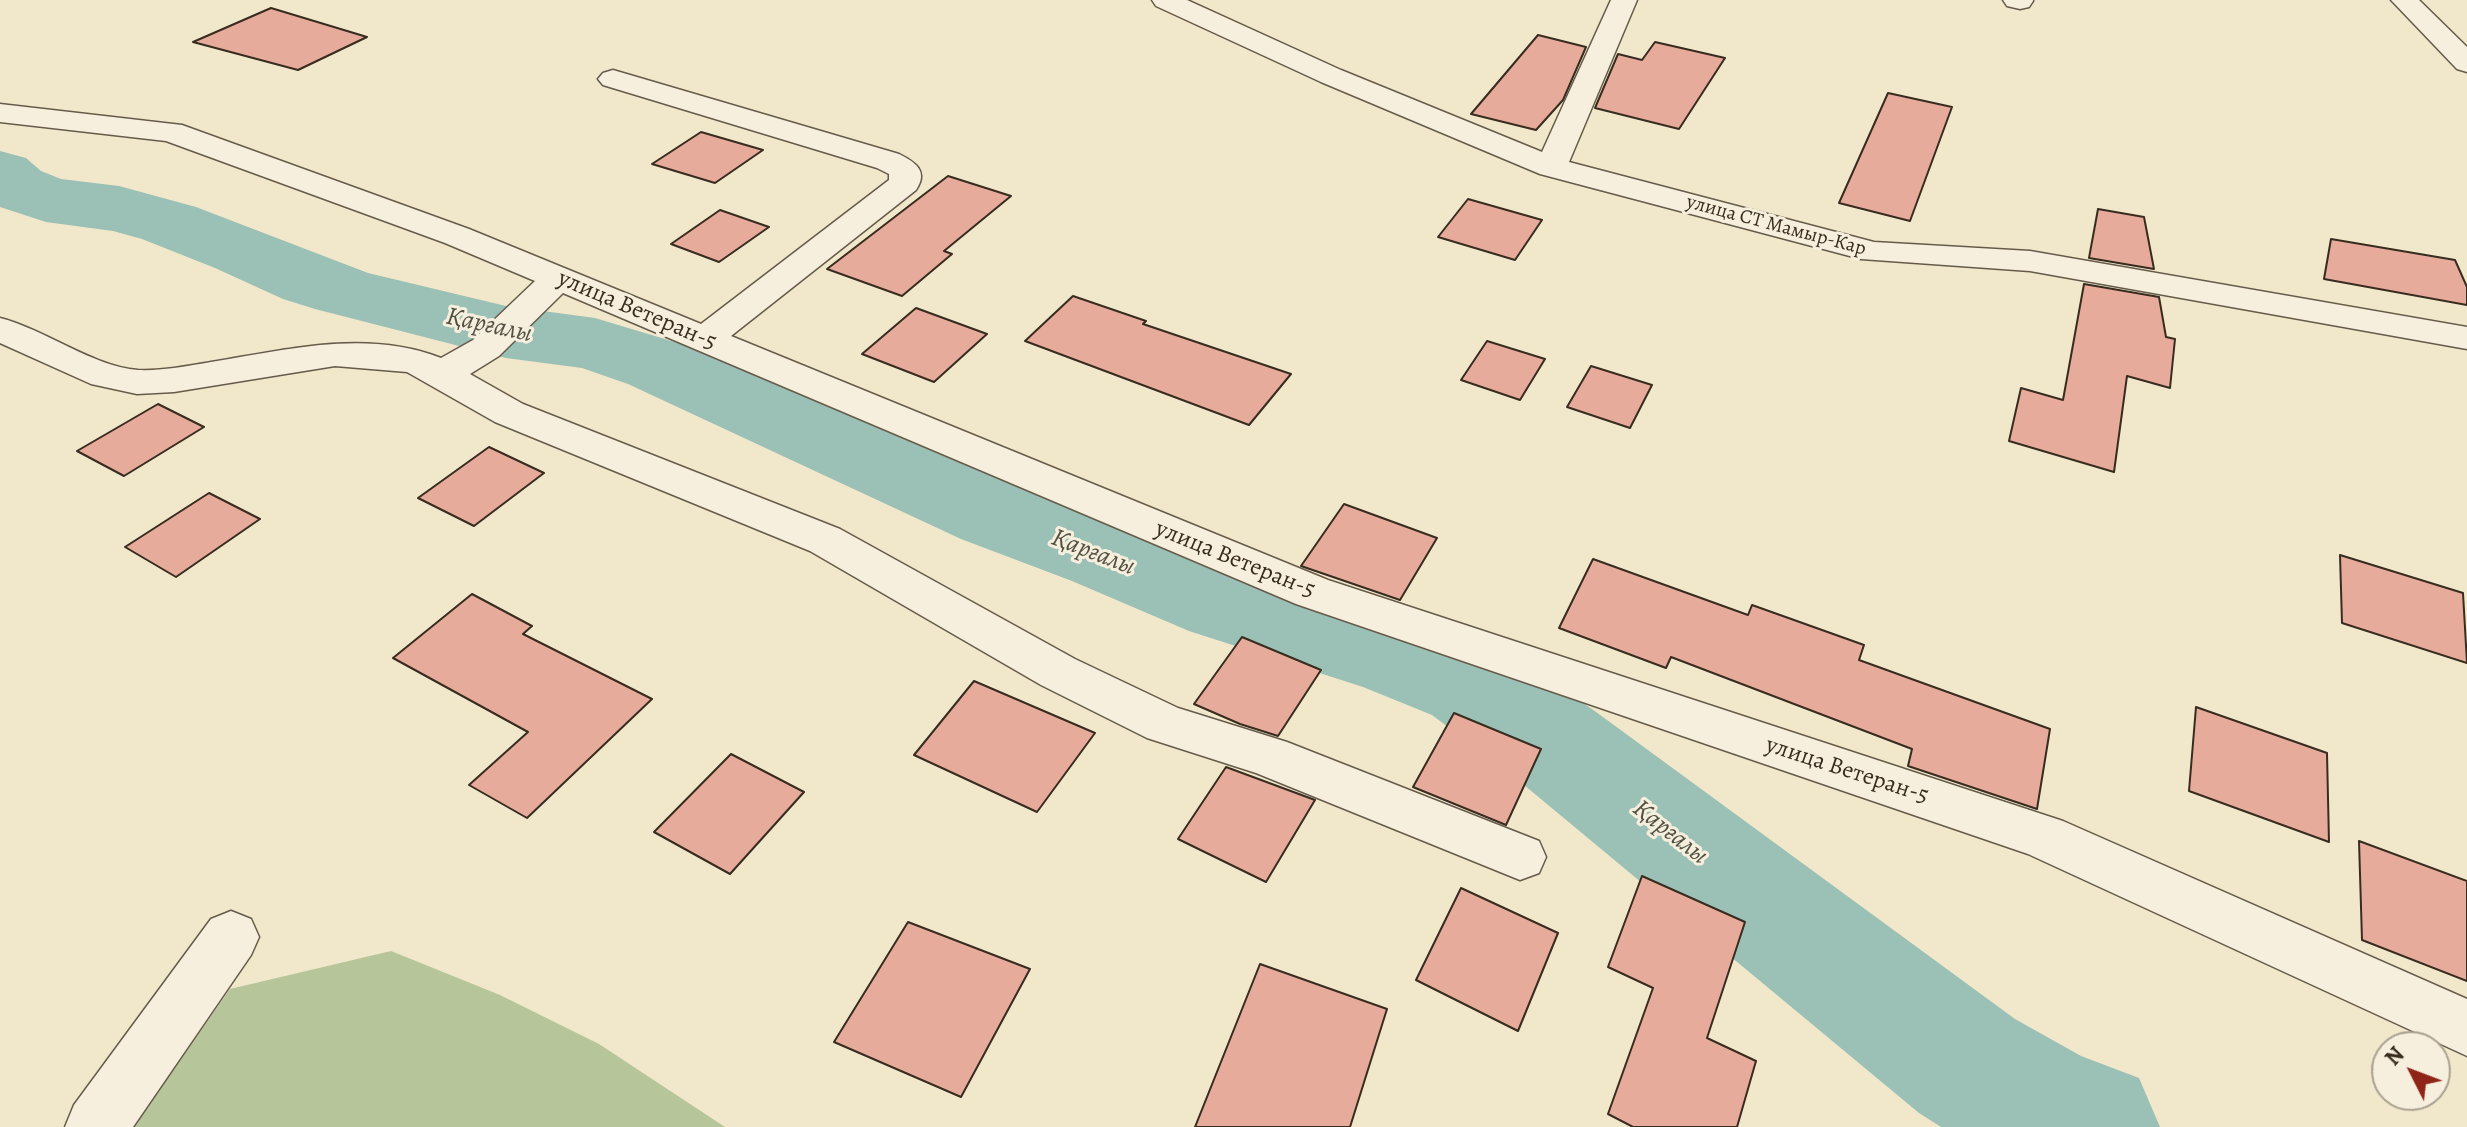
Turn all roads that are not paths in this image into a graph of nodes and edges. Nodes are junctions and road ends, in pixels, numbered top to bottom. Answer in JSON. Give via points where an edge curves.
{"nodes":[{"id":1,"x":1165,"y":0,"type":"edge"},
{"id":2,"x":1624,"y":0,"type":"edge"},
{"id":3,"x":2404,"y":0,"type":"edge"},
{"id":4,"x":2424,"y":21,"type":"junction"},
{"id":5,"x":2467,"y":26,"type":"edge"},
{"id":6,"x":2467,"y":63,"type":"edge"},
{"id":7,"x":613,"y":79,"type":"dead end"},
{"id":8,"x":0,"y":113,"type":"edge"},
{"id":9,"x":1551,"y":167,"type":"junction"},
{"id":10,"x":545,"y":293,"type":"junction"},
{"id":11,"x":0,"y":329,"type":"edge"},
{"id":12,"x":2467,"y":338,"type":"edge"},
{"id":13,"x":704,"y":339,"type":"junction"},
{"id":14,"x":443,"y":373,"type":"junction"},
{"id":15,"x":1520,"y":857,"type":"dead end"},
{"id":16,"x":231,"y":937,"type":"dead end"},
{"id":17,"x":2467,"y":1028,"type":"edge"},
{"id":18,"x":96,"y":1127,"type":"edge"}],
"edges":[{"from":1,"to":9,"type":"street","name":"улица СТ Мамыр-Кар"},
{"from":2,"to":9,"type":"street"},
{"from":3,"to":4,"type":"street"},
{"from":4,"to":5,"type":"street"},
{"from":4,"to":6,"type":"street"},
{"from":7,"to":13,"type":"street","via":[[905,170],[905,183]]},
{"from":8,"to":10,"type":"street","name":"улица Ветеран-5","via":[[171,132],[457,236]]},
{"from":9,"to":12,"type":"street","name":"улица СТ Мамыр-Кар","via":[[1873,252],[2030,261]]},
{"from":10,"to":13,"type":"street","name":"улица Ветеран-5"},
{"from":10,"to":14,"type":"street","via":[[486,348]]},
{"from":11,"to":14,"type":"street","via":[[105,375],[137,382],[335,354],[405,360]]},
{"from":13,"to":17,"type":"street","name":"улица Ветеран-5","via":[[1312,592],[2044,837]]},
{"from":14,"to":15,"type":"street","via":[[509,413],[825,540],[1058,672],[1164,724],[1269,757]]},
{"from":16,"to":18,"type":"street"}]}
